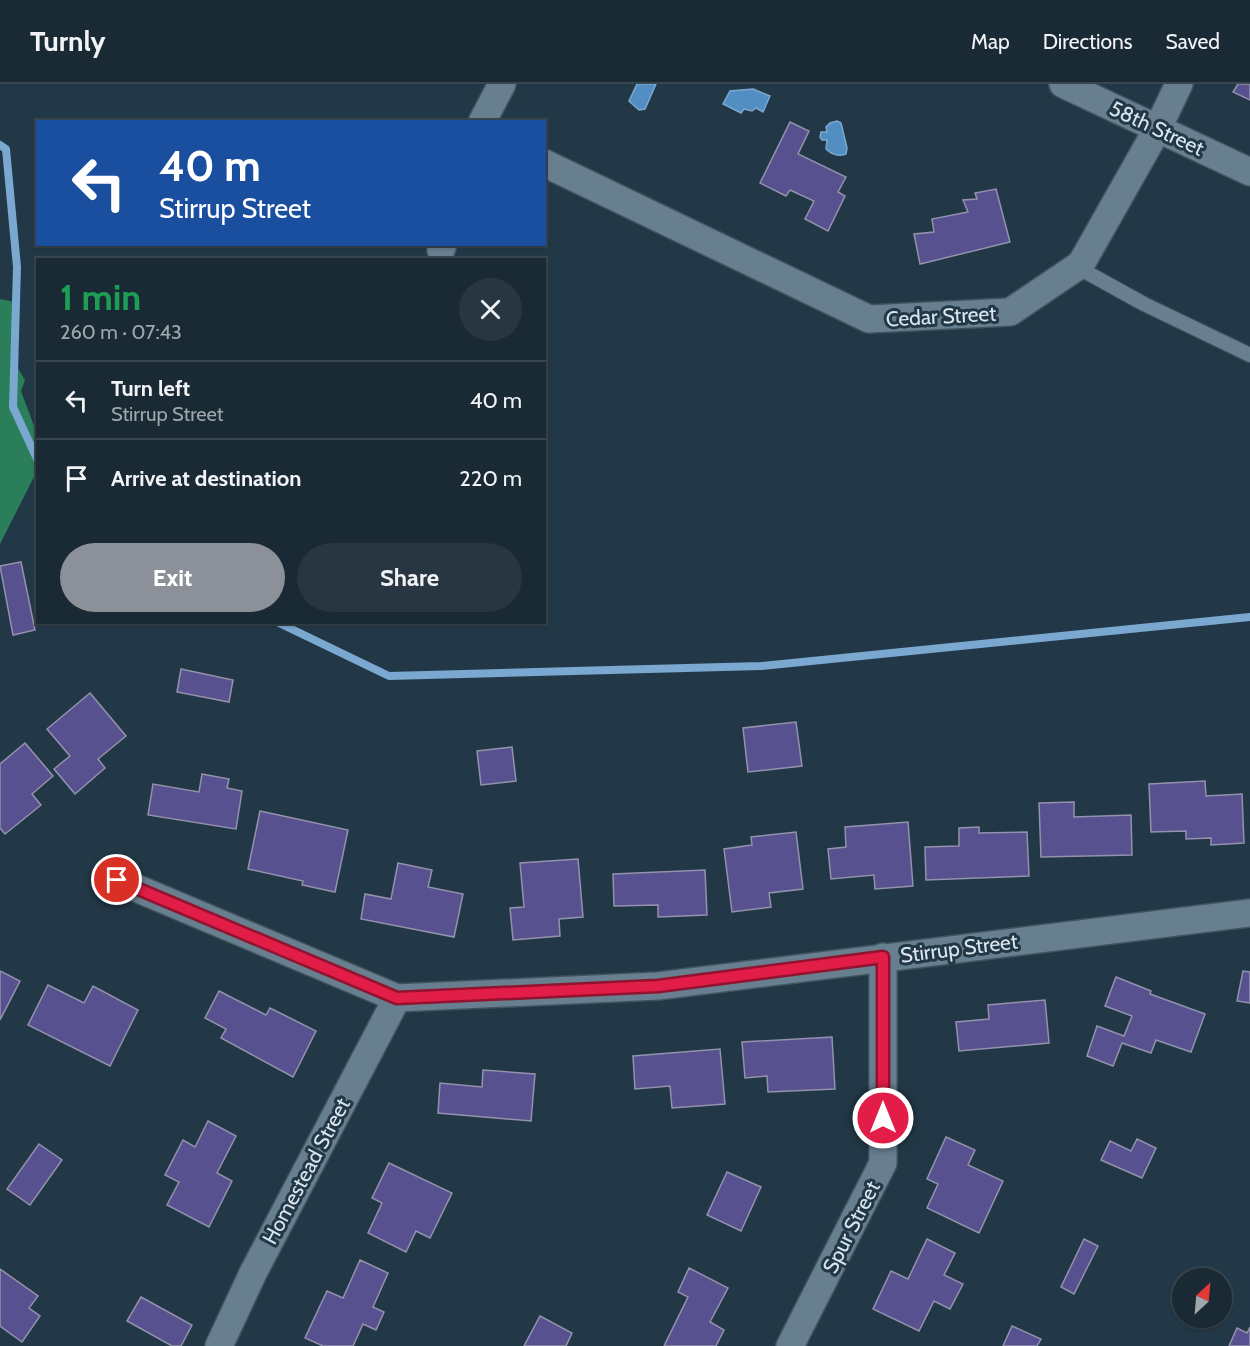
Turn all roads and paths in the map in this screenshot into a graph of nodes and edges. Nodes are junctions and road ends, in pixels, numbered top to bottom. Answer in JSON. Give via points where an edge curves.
{"nodes":[{"id":1,"x":502,"y":84,"type":"edge"},
{"id":2,"x":1063,"y":84,"type":"edge"},
{"id":3,"x":1179,"y":84,"type":"edge"},
{"id":4,"x":483,"y":120,"type":"edge"},
{"id":5,"x":1158,"y":128,"type":"junction"},
{"id":6,"x":546,"y":165,"type":"edge"},
{"id":7,"x":1250,"y":172,"type":"edge"},
{"id":8,"x":1077,"y":267,"type":"junction"},
{"id":9,"x":1250,"y":355,"type":"edge"},
{"id":10,"x":117,"y":880,"type":"dead end"},
{"id":11,"x":1250,"y":913,"type":"edge"},
{"id":12,"x":883,"y":957,"type":"junction"},
{"id":13,"x":397,"y":998,"type":"junction"},
{"id":14,"x":219,"y":1346,"type":"edge"},
{"id":15,"x":790,"y":1346,"type":"edge"}],
"edges":[{"from":1,"to":4,"type":"street"},
{"from":2,"to":5,"type":"street","name":"58th Street"},
{"from":3,"to":5,"type":"street","name":"Cedar Street"},
{"from":5,"to":7,"type":"street","name":"58th Street"},
{"from":5,"to":8,"type":"street","name":"Cedar Street"},
{"from":6,"to":8,"type":"street","name":"Cedar Street","via":[[868,319],[1010,312]]},
{"from":8,"to":9,"type":"lane"},
{"from":10,"to":13,"type":"street","name":"Stirrup Street"},
{"from":11,"to":12,"type":"street","name":"Stirrup Street"},
{"from":12,"to":13,"type":"street","name":"Stirrup Street","via":[[658,986]]},
{"from":12,"to":15,"type":"street","name":"Spur Street","via":[[883,1163]]},
{"from":13,"to":14,"type":"street","name":"Homestead Street"}]}
